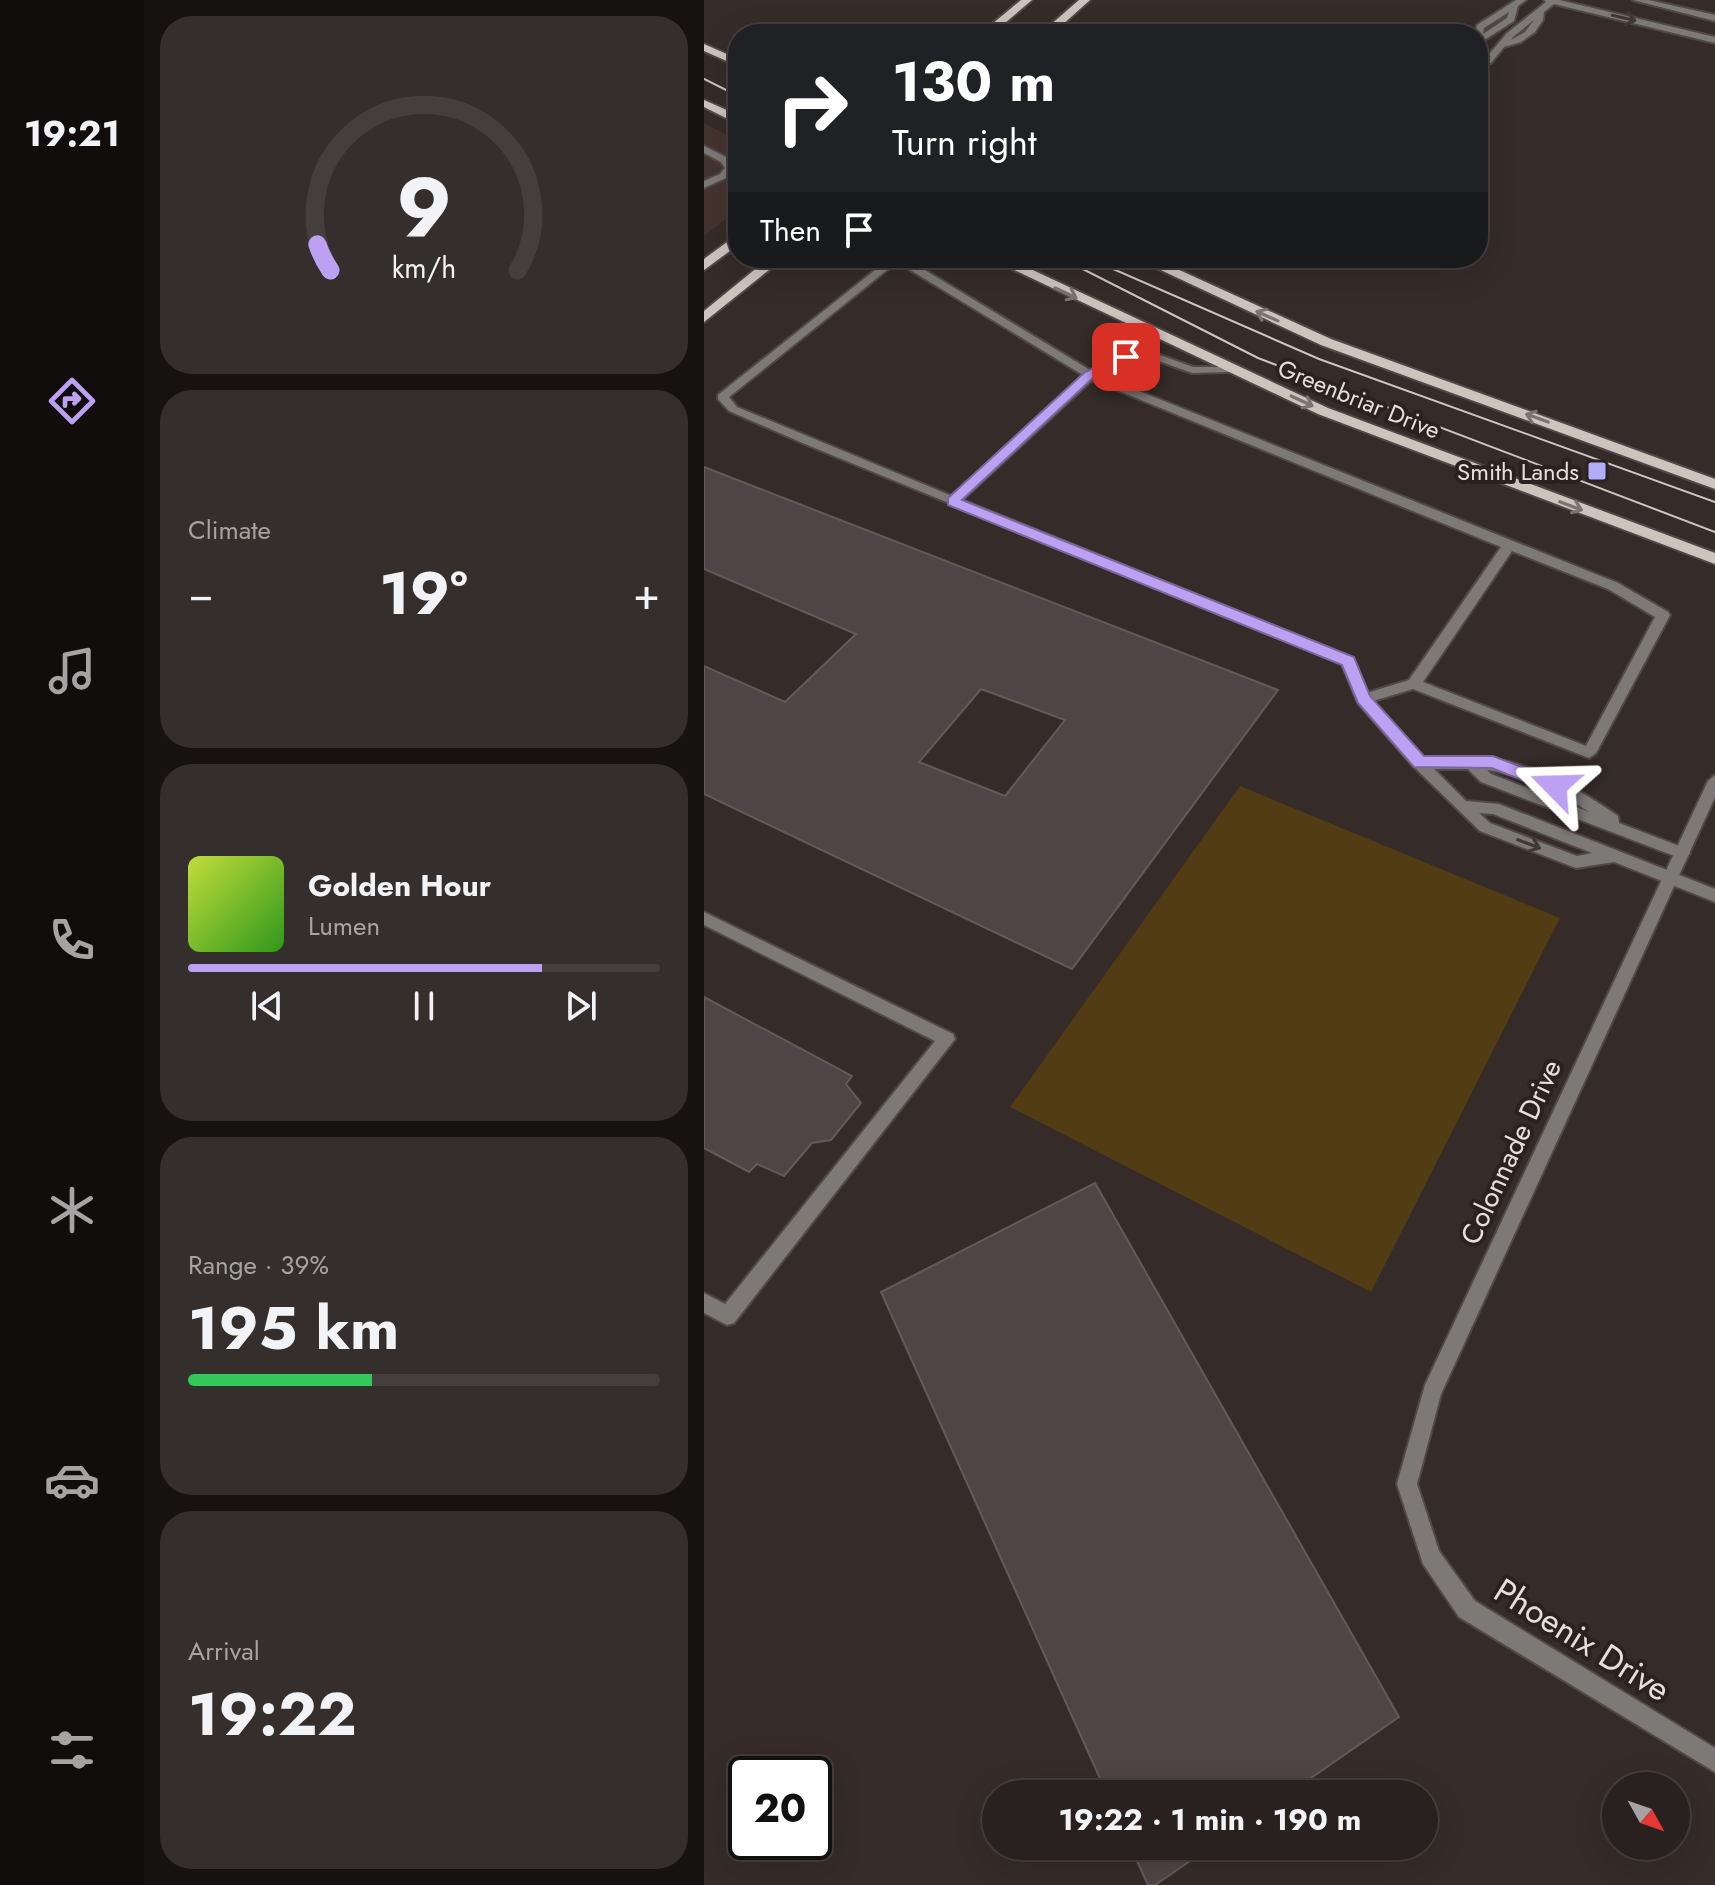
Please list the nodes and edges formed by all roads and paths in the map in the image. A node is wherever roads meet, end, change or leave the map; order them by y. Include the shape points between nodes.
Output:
1 (1027, 0) edge
2 (1085, 0) edge
3 (1550, 0) edge
4 (1637, 0) edge
5 (1519, 3) edge
6 (1715, 18) edge
7 (997, 24) edge
8 (1057, 24) edge
9 (1488, 34) edge
10 (1715, 40) edge
11 (704, 47) edge
12 (728, 58) edge
13 (1488, 61) dead end
14 (704, 103) edge
15 (728, 115) edge
16 (704, 149) edge
17 (728, 165) edge
18 (728, 170) edge
19 (704, 185) edge
20 (728, 246) edge
21 (704, 266) edge
22 (764, 268) edge
23 (884, 268) edge
24 (913, 268) edge
25 (1017, 268) edge
26 (1164, 268) edge
27 (707, 311) edge
28 (1230, 369) junction
29 (1090, 375) junction
30 (1715, 484) edge
31 (953, 502) junction
32 (1509, 545) junction
33 (1715, 559) edge
34 (1414, 684) junction
35 (1363, 699) junction
36 (1419, 763) junction
37 (1715, 781) edge
38 (1682, 853) junction
39 (1670, 876) junction
40 (1715, 896) edge
41 (704, 918) edge
42 (704, 1302) edge
43 (1430, 1557) joint
44 (1715, 1761) edge

1 - 7 main road
2 - 8 main road
3 -> 10 street
3 - 13 street via 1538,26 1503,45
4 - 6 street
5 - 9 street via 1511,19
11 - 12 main road
14 - 15 main road
16 - 17 street
18 - 19 street
20 - 21 main road
22 - 27 main road
23 - 31 street via 722,397 733,409
24 - 29 street
25 -> 28 main road, Greenbriar Drive
30 -> 26 main road, Greenbriar Drive via 1326,342
28 - 29 street via 1192,370 1138,350
28 -> 33 main road, Greenbriar Drive via 1323,411
29 - 31 street
29 - 32 street
31 - 35 street via 1348,661
32 - 34 street
32 - 34 street via 1613,586 1663,615 1589,753
34 - 35 street
35 - 36 street
36 - 38 street via 1472,764 1486,778
36 -> 39 street via 1485,827 1576,862 1616,856
37 - 38 street, Colonnade Drive
38 - 39 street, Colonnade Drive
39 - 40 street
39 - 43 street, Colonnade Drive via 1432,1392 1407,1484
41 - 42 street via 947,1039 727,1316
43 - 44 street, Phoenix Drive via 1467,1609

